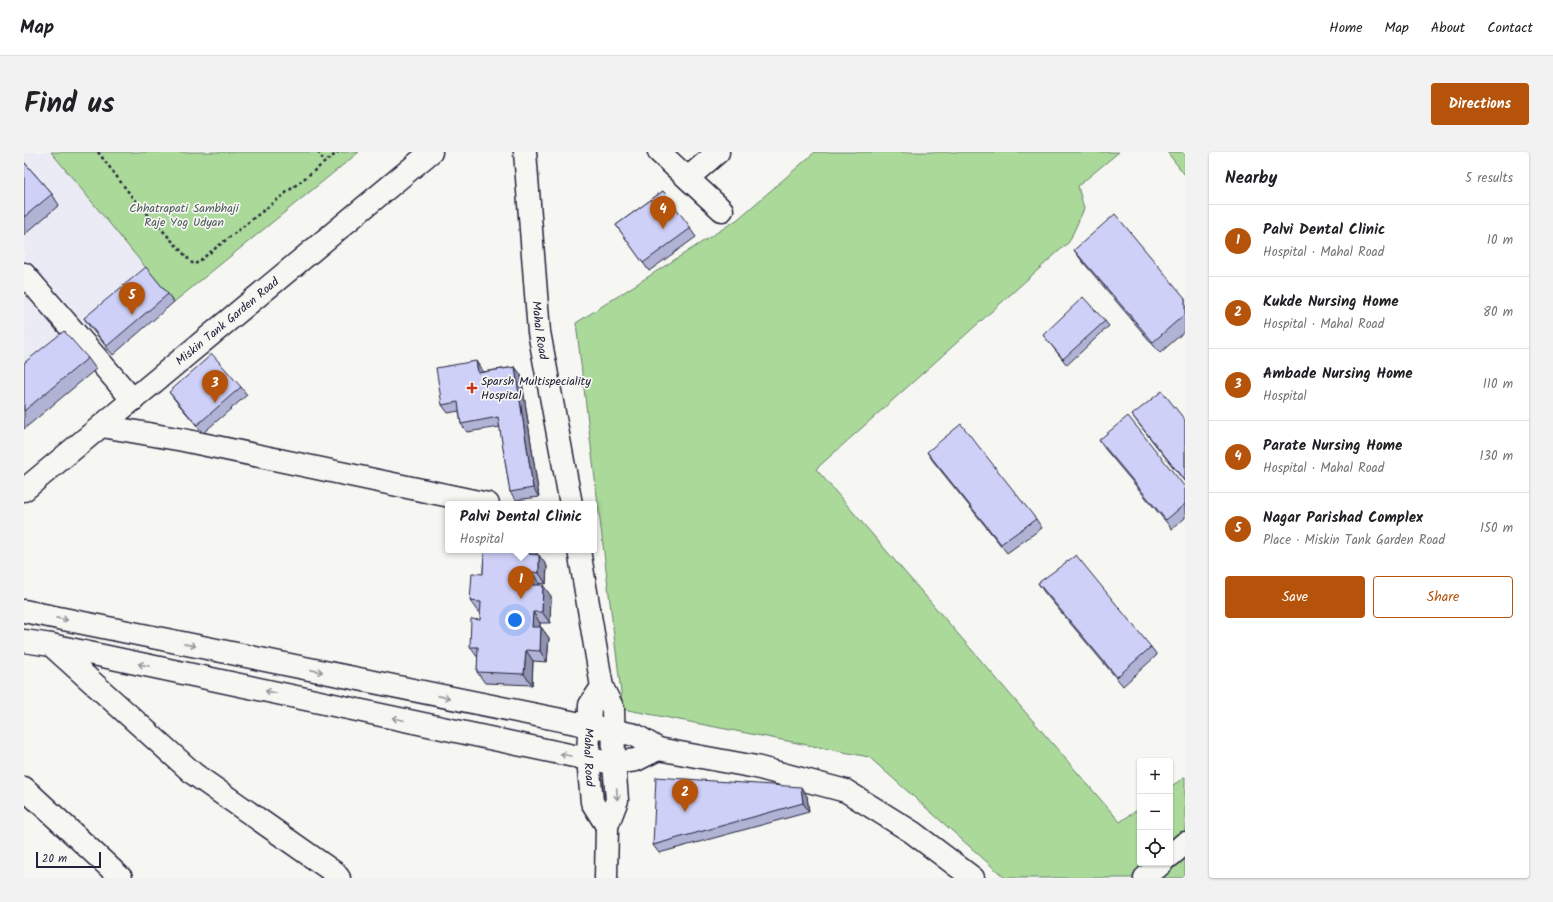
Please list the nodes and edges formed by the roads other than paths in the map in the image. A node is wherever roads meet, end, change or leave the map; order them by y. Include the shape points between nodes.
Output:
1 (431, 152) edge
2 (659, 152) edge
3 (718, 152) edge
4 (524, 153) edge
5 (688, 178) junction
6 (722, 210) dead end
7 (24, 274) edge
8 (133, 400) junction
9 (102, 426) junction
10 (24, 490) edge
11 (474, 501) edge
12 (570, 501) edge
13 (580, 553) edge
14 (24, 611) edge
15 (24, 641) edge
16 (51, 645) junction
17 (602, 688) junction
18 (588, 726) junction
19 (614, 731) junction
20 (658, 749) junction
21 (588, 759) junction
22 (614, 763) junction
23 (24, 788) edge
24 (607, 826) junction
25 (1185, 843) edge
26 (1173, 853) edge
27 (1159, 866) edge
28 (120, 878) edge
29 (340, 878) edge
30 (606, 878) edge
31 (973, 878) edge
32 (1145, 878) edge

1 - 8 main road, Miskin Tank Garden Road
2 - 5 main road
3 - 5 main road
4 - 12 main road, Mahal Road via 539,332
5 - 6 main road
7 - 8 main road
8 - 9 main road, Miskin Tank Garden Road
9 - 10 main road, Miskin Tank Garden Road
9 - 11 main road via 183,440
13 - 17 main road, Mahal Road
14 -> 18 main road
15 - 16 main road
21 -> 16 main road
16 - 29 main road via 194,774
17 - 18 main road, Mahal Road via 590,705
17 - 19 main road, Mahal Road via 614,709
18 - 19 main road
18 - 21 main road, Mahal Road
19 - 20 main road via 635,735
19 - 22 main road, Mahal Road
20 - 22 main road via 636,760
20 - 31 main road via 756,767 846,791 912,832
21 - 22 main road
21 - 24 main road, Mahal Road via 592,802
22 -> 24 main road, Mahal Road via 617,800
23 - 28 main road
24 - 30 main road, Mahal Road
25 - 26 main road
27 - 32 main road

